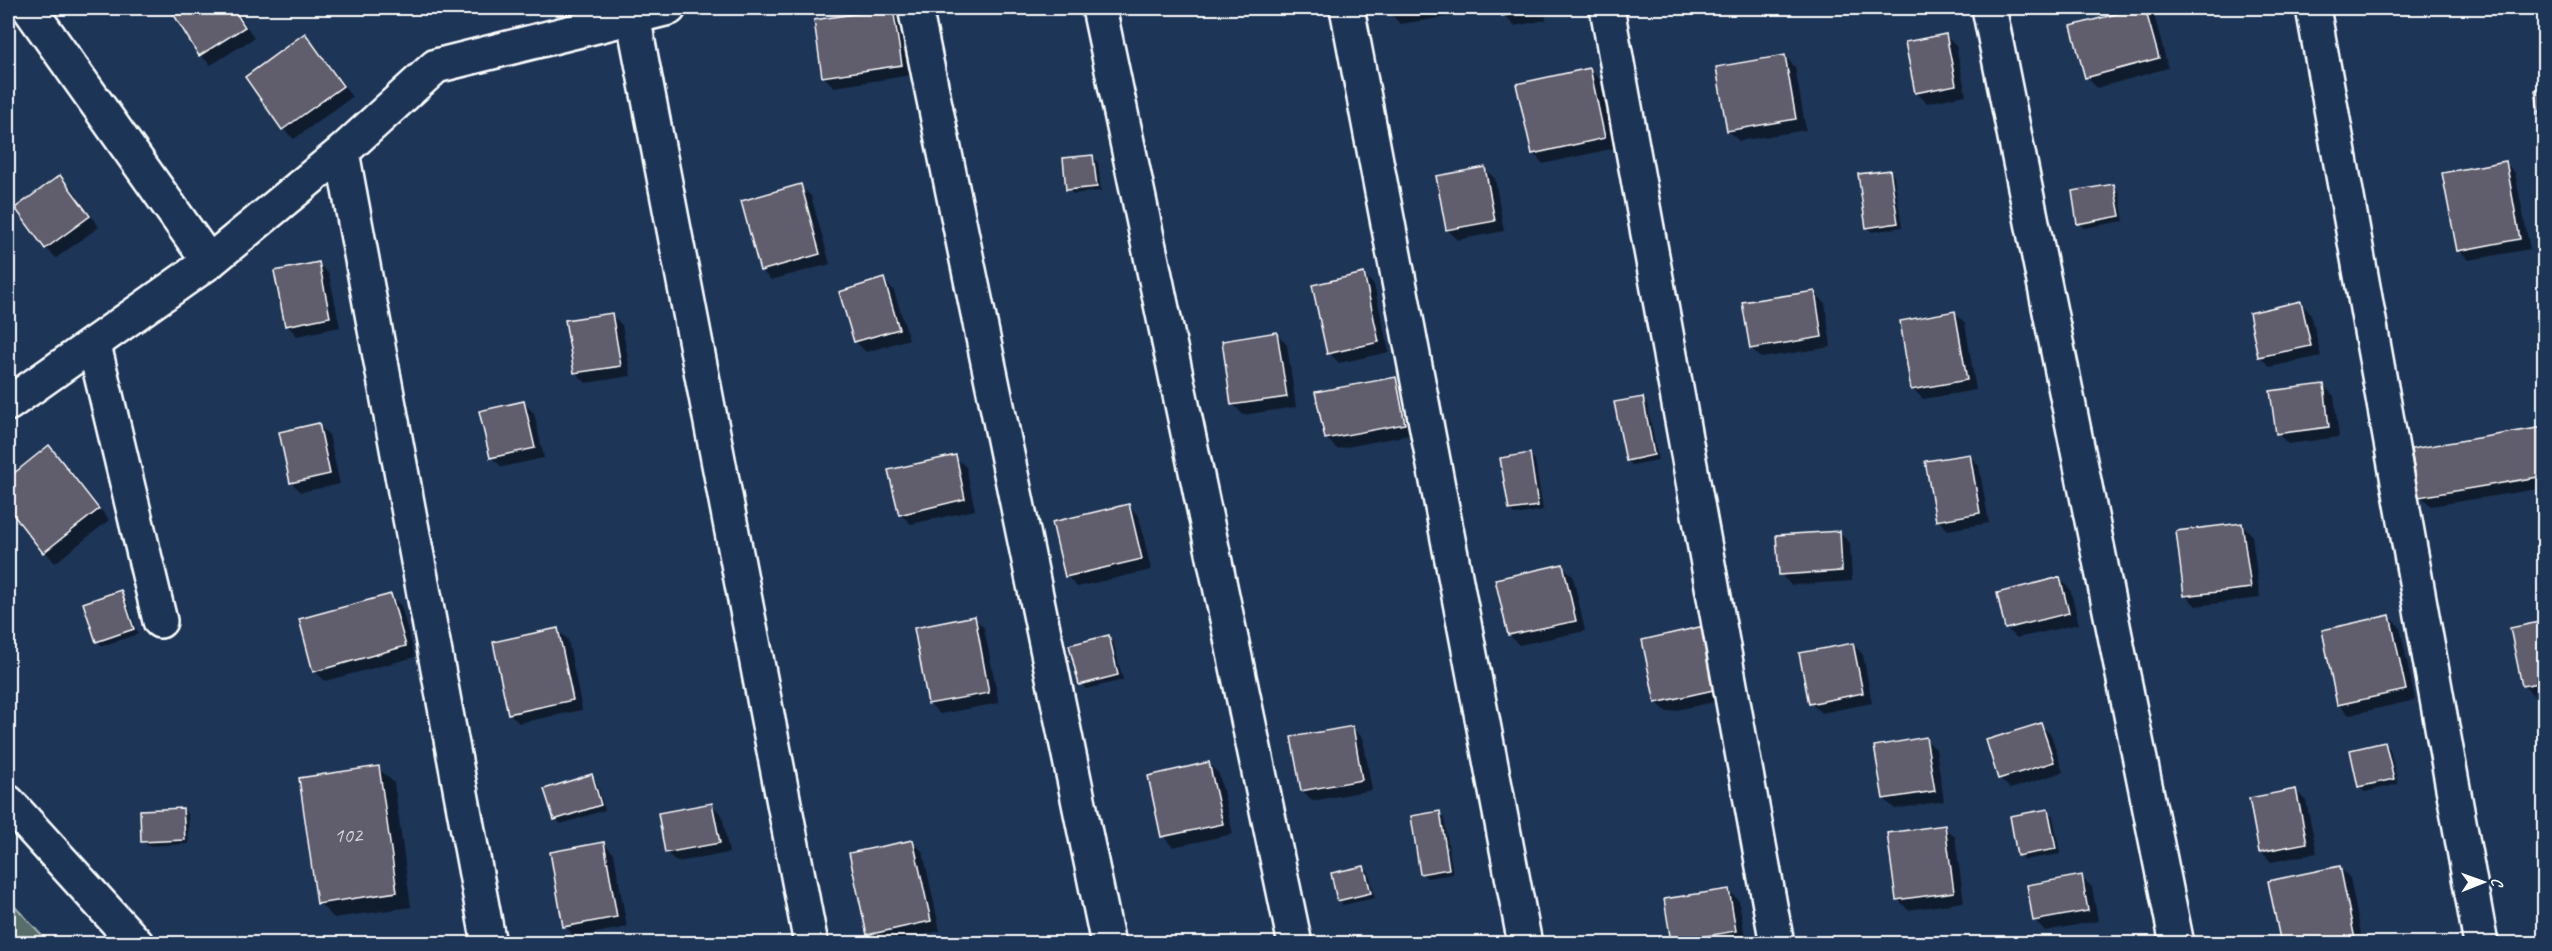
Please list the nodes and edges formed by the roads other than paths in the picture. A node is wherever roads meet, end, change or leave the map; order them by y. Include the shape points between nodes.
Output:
1 (29, 8) edge
2 (669, 8) edge
3 (915, 8) edge
4 (1099, 8) edge
5 (1347, 8) edge
6 (1607, 8) edge
7 (1989, 8) edge
8 (2313, 8) edge
9 (633, 16) junction
10 (342, 152) junction
11 (209, 261) junction
12 (94, 345) junction
13 (8, 404) edge
14 (160, 621) dead end
15 (8, 802) edge
16 (137, 944) edge
17 (489, 944) edge
18 (812, 944) edge
19 (1108, 944) edge
20 (1295, 944) edge
21 (1525, 944) edge
22 (1777, 944) edge
23 (2177, 944) edge
24 (2481, 944) edge

1 - 11 street
2 - 9 street
3 - 19 street
4 - 20 street
5 - 21 street
6 - 22 street
7 - 23 street
8 - 24 street
9 - 10 street via 436,66
9 - 18 street
10 - 11 street
10 - 17 street
11 - 12 street
12 - 13 street
12 - 14 street
15 - 16 street

